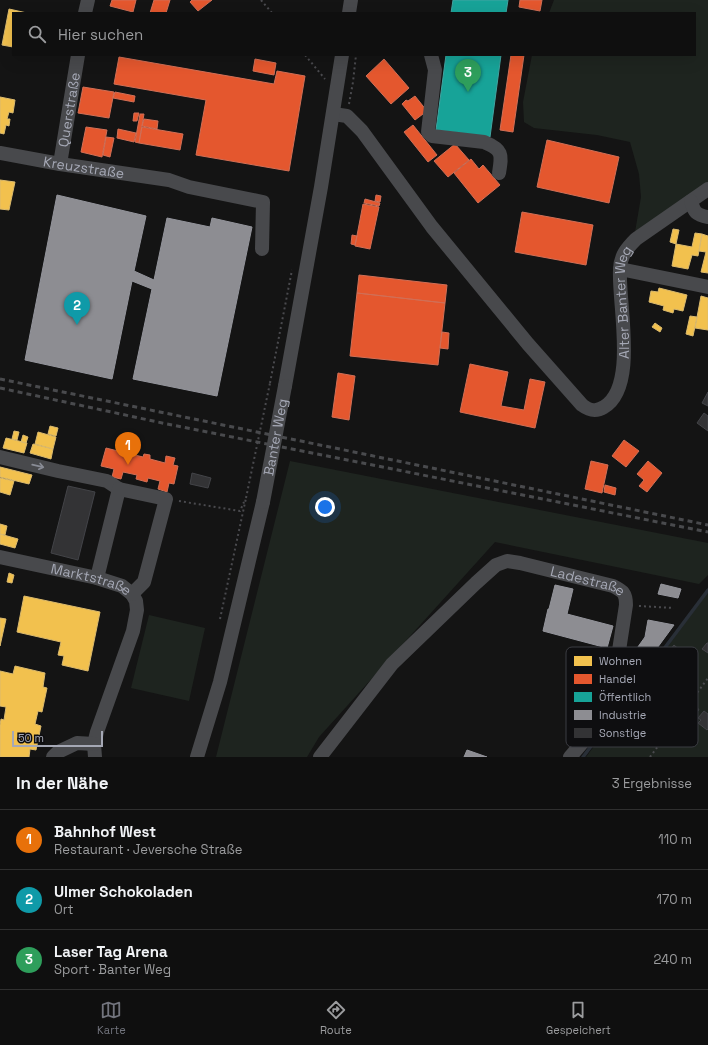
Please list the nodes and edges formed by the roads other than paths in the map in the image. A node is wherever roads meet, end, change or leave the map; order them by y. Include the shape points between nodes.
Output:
1 (88, 0) edge
2 (351, 0) edge
3 (85, 12) edge
4 (349, 12) edge
5 (78, 56) edge
6 (342, 56) edge
7 (431, 56) edge
8 (333, 114) junction
9 (0, 153) edge
10 (60, 164) junction
11 (499, 173) dead end
12 (708, 189) edge
13 (691, 201) junction
14 (708, 217) edge
15 (262, 249) dead end
16 (620, 270) junction
17 (708, 287) edge
18 (0, 457) edge
19 (119, 489) junction
20 (0, 557) edge
21 (97, 578) junction
22 (132, 594) junction
23 (620, 647) edge
24 (578, 747) edge
25 (95, 750) edge
26 (53, 757) edge
27 (197, 757) edge
28 (320, 757) edge
29 (570, 757) edge

1 - 3 street
2 - 4 street
5 - 10 street, Querstraße
6 - 8 street, Banter Weg
7 - 11 street via 435,70 428,132 432,136 491,145 500,154
8 - 16 street, Alter Banter Weg via 347,116 362,131 432,227 528,344 588,410 600,410 607,406 614,399 621,380 624,340
8 - 27 street, Banter Weg, bridge via 286,386 263,502 220,682
9 - 10 street, Kreuzstraße
10 - 15 street, Kreuzstraße via 169,180 189,187 263,202
12 - 13 street, Alter Banter Weg
13 - 14 street via 697,214
13 - 16 street, Alter Banter Weg via 631,243 624,253
16 - 17 street
18 -> 19 street via 107,481
19 - 21 street
19 - 22 street via 166,498 144,582
20 - 21 street, Marktstraße
21 - 22 street, Marktstraße via 122,586
22 - 25 street, Marktstraße via 137,610 133,631 97,732
23 - 28 street, Ladestraße via 626,605 622,591 613,586 520,563 508,561 496,565 392,664
24 - 29 street, Ladestraße
25 - 26 street via 77,743

